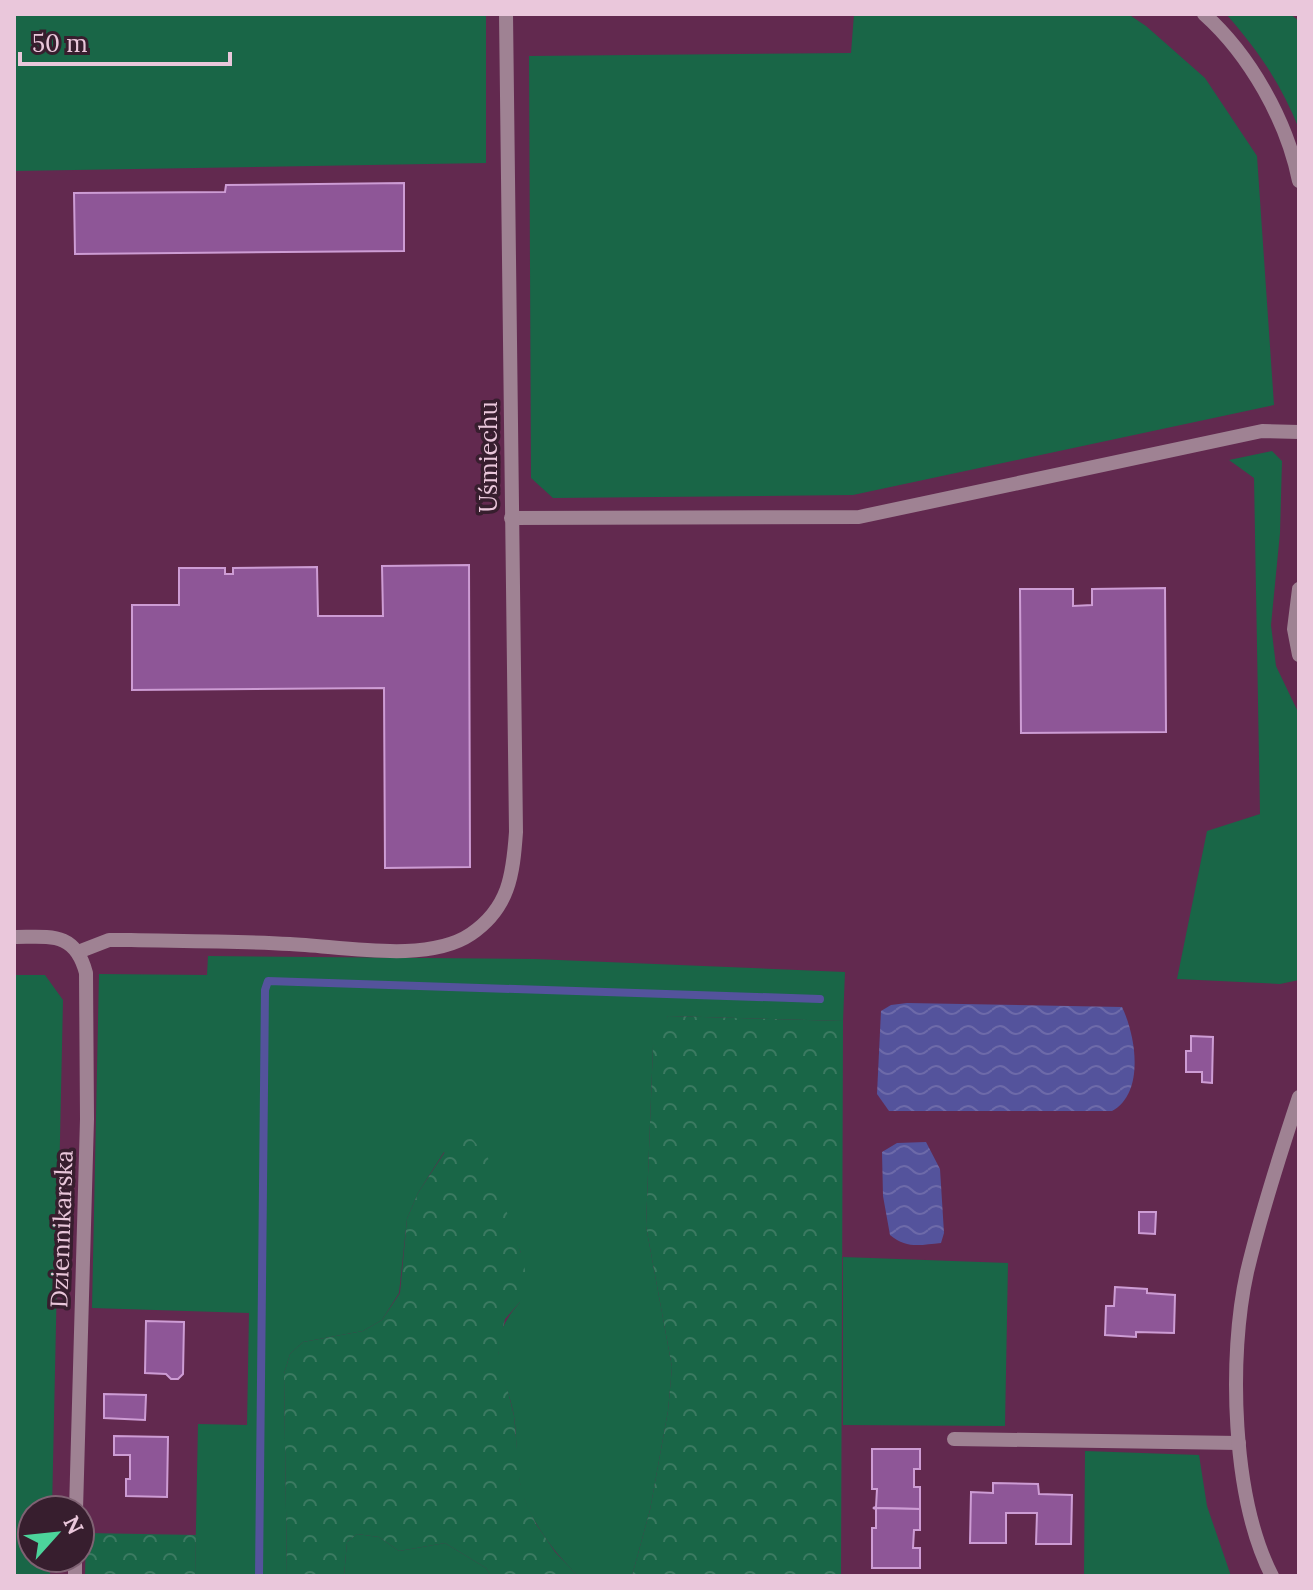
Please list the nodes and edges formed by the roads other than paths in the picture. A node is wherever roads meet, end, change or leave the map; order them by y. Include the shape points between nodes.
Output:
1 (506, 14) edge
2 (1204, 14) edge
3 (1299, 181) edge
4 (1299, 432) edge
5 (511, 518) junction
6 (1299, 589) edge
7 (1299, 655) edge
8 (14, 937) edge
9 (78, 952) junction
10 (1299, 1097) edge
11 (954, 1439) dead end
12 (1239, 1443) junction
13 (76, 1494) edge
14 (1272, 1576) edge

1 - 5 street, Uśmiechu
2 - 3 street via 1246,64 1274,109 1288,136
4 - 5 street via 1248,433 859,517
5 - 9 street, Uśmiechu via 513,866 505,898 470,935 435,948 392,950 109,940
6 - 7 street via 1294,629
8 - 9 street via 61,938
9 - 13 street, Dziennikarska via 86,973 87,1023
10 - 12 street via 1247,1274 1238,1349
11 - 12 street
12 - 14 street via 1244,1493

